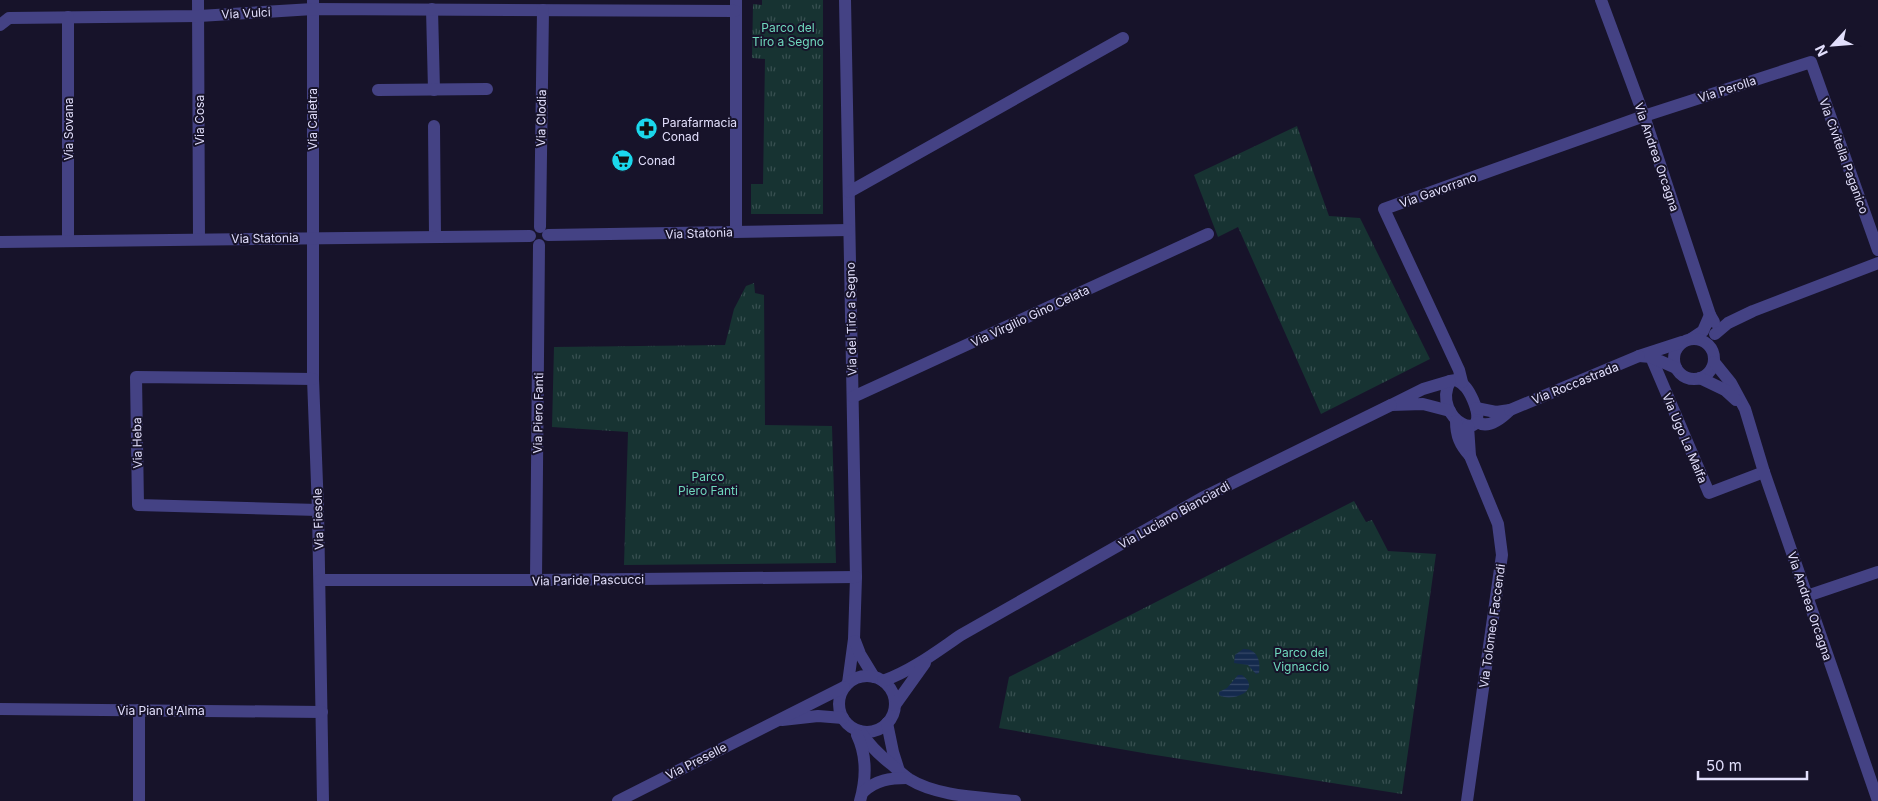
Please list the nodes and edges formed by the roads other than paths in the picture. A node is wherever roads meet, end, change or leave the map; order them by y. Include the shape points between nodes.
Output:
1 (198, 0) edge
2 (845, 0) edge
3 (1601, 0) edge
4 (417, 4) edge
5 (313, 5) edge
6 (484, 5) edge
7 (736, 5) edge
8 (548, 7) edge
9 (432, 9) junction
10 (199, 16) junction
11 (68, 17) junction
12 (0, 25) edge
13 (1123, 38) dead end
14 (1811, 62) joint
15 (487, 89) dead end
16 (378, 90) dead end
17 (434, 90) junction
18 (1644, 116) junction
19 (434, 126) dead end
20 (848, 192) junction
21 (849, 230) junction
22 (736, 232) junction
23 (1208, 234) dead end
24 (435, 236) junction
25 (539, 236) junction
26 (312, 238) junction
27 (199, 239) junction
28 (68, 241) junction
29 (0, 242) edge
30 (1878, 250) edge
31 (1878, 263) edge
32 (1710, 315) junction
33 (1716, 334) junction
34 (1687, 341) junction
35 (1645, 357) junction
36 (1713, 357) junction
37 (1676, 368) junction
38 (1700, 378) junction
39 (313, 379) junction
40 (1456, 382) junction
41 (852, 397) junction
42 (1391, 405) junction
43 (1476, 408) junction
44 (1745, 409) junction
45 (1510, 410) junction
46 (1463, 420) junction
47 (1764, 472) junction
48 (318, 510) junction
49 (1878, 572) edge
50 (856, 577) junction
51 (320, 580) junction
52 (536, 580) junction
53 (1807, 596) junction
54 (854, 639) junction
55 (930, 658) junction
56 (879, 679) junction
57 (846, 685) junction
58 (895, 705) junction
59 (0, 709) edge
60 (138, 710) junction
61 (322, 712) junction
62 (843, 718) junction
63 (775, 722) junction
64 (887, 723) junction
65 (857, 729) junction
66 (903, 775) junction
67 (861, 796) edge
68 (139, 801) edge
69 (323, 801) edge
70 (618, 801) edge
71 (1014, 801) edge
72 (1467, 801) edge
73 (1878, 801) edge

1 - 10 street, Via Cosa
2 - 20 street, Via del Tiro a Segno
3 - 18 street, Via Andrea Orcagna
4 - 5 street, Via Vulci
4 - 9 street, Via Vulci
5 - 10 street, Via Vulci
5 - 26 street, Via Caletra
6 - 8 street, Via Vulci
6 - 9 street, Via Vulci
7 - 8 street, Via Vulci
7 - 22 street
8 - 25 street, Via Clodia
9 - 17 street
10 - 11 street, Via Vulci
10 - 27 street, Via Cosa
11 - 12 street, Via Vulci via 9,18
11 - 28 street, Via Sovana
13 - 20 street
14 - 18 street, Via Perolla
14 - 30 street, Via Civitella Paganico
15 - 17 street
16 - 17 street
18 - 32 street, Via Andrea Orcagna
18 - 40 street, Via Gavorrano via 1384,209 1459,370
19 - 24 street
20 - 21 street, Via del Tiro a Segno
21 - 22 street, Via Statonia
21 - 41 street, Via del Tiro a Segno
22 - 25 street, Via Statonia
23 - 41 street, Via Virgilio Gino Celata
24 - 25 street, Via Statonia
24 - 26 street, Via Statonia
25 - 52 street, Via Piero Fanti
26 - 27 street, Via Statonia
26 - 39 street, Via Fiesole
27 - 28 street, Via Statonia
28 - 29 street, Via Statonia
31 - 33 street via 1754,311 1728,323
32 - 33 street, Via Andrea Orcagna
32 - 34 street via 1703,331
33 - 36 street, Via Andrea Orcagna
34 - 35 street, Via Roccastrada
34 - 36 street, Via Andrea Orcagna via 1704,342
34 - 37 street via 1676,351
35 - 37 street
35 - 45 street, Via Roccastrada
35 - 47 street, Via Ugo La Malfa via 1709,493
36 - 38 street via 1709,372
36 - 44 street, Via Andrea Orcagna
37 - 38 street, Via Andrea Orcagna via 1684,376
38 - 44 street, Via Andrea Orcagna via 1725,390
39 - 48 street, Via Fiesole
39 - 48 street, Via Heba via 136,377 138,506
40 - 42 street, Via Luciano Bianciardi via 1423,390
40 - 43 street
40 - 46 street via 1446,394
41 - 50 street, Via del Tiro a Segno
42 - 46 street, Via Luciano Bianciardi via 1423,404
42 - 55 street, Via Luciano Bianciardi via 1202,498 962,634
43 - 45 street, Via Roccastrada via 1496,412
43 - 46 street
44 - 47 street, Via Andrea Orcagna
45 - 46 street, Via Roccastrada via 1488,424
46 - 72 street, Via Tolomeo Faccendi via 1456,433 1470,456 1498,524 1502,554
47 - 53 street, Via Andrea Orcagna
48 - 51 street, Via Fiesole
49 - 53 street
50 - 52 street, Via Paride Pascucci
50 - 54 street, Via del Tiro a Segno
51 - 52 street, Via Paride Pascucci
51 - 61 street, Via Fiesole
53 - 73 street, Via Andrea Orcagna
54 - 56 street, Via del Tiro a Segno via 860,654
54 - 57 street, Via del Tiro a Segno
55 - 56 street via 900,674
55 - 58 street
56 - 57 street via 865,676
56 - 58 street via 890,687
57 - 62 street via 839,702
57 - 63 street, Via Preselle
58 - 64 street via 892,718
59 - 60 street, Via Pian d'Alma
60 - 61 street, Via Pian d'Alma
60 - 68 street
61 - 69 street, Via Fiesole
62 - 63 street, Via Preselle via 818,716
62 - 65 street
63 - 70 street, Via Preselle
64 - 65 street via 875,731
64 - 66 street via 893,752
65 - 66 street via 868,744
65 - 67 street via 865,772
66 - 67 street via 876,782
66 - 71 street via 936,790

